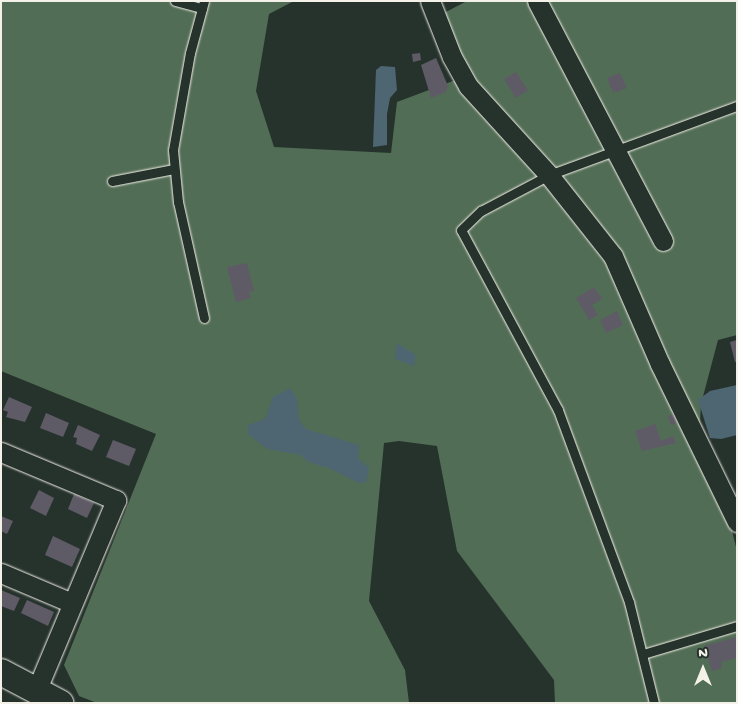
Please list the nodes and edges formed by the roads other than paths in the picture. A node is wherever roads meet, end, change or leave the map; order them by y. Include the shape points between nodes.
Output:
1 (175, 1) edge
2 (430, 1) edge
3 (537, 1) edge
4 (203, 5) edge
5 (737, 106) edge
6 (617, 148) junction
7 (174, 169) junction
8 (549, 175) junction
9 (112, 181) dead end
10 (663, 241) dead end
11 (204, 318) dead end
12 (1, 452) edge
13 (737, 522) edge
14 (1, 573) edge
15 (72, 603) junction
16 (737, 626) edge
17 (643, 654) junction
18 (1, 672) edge
19 (36, 691) junction
20 (60, 703) edge
21 (654, 703) edge

1 - 4 lane
2 - 8 street via 452,57 468,86
3 - 6 street
4 - 7 lane via 181,100
5 - 6 lane
6 - 8 lane
6 - 10 street
7 - 9 lane
7 - 11 lane
8 - 13 street via 613,256 660,364
8 - 17 lane via 481,211 461,230 558,410 609,543
12 - 15 street via 116,500
14 - 15 street
15 - 19 street
16 - 17 lane
17 - 21 lane
18 - 19 street
19 - 20 street

